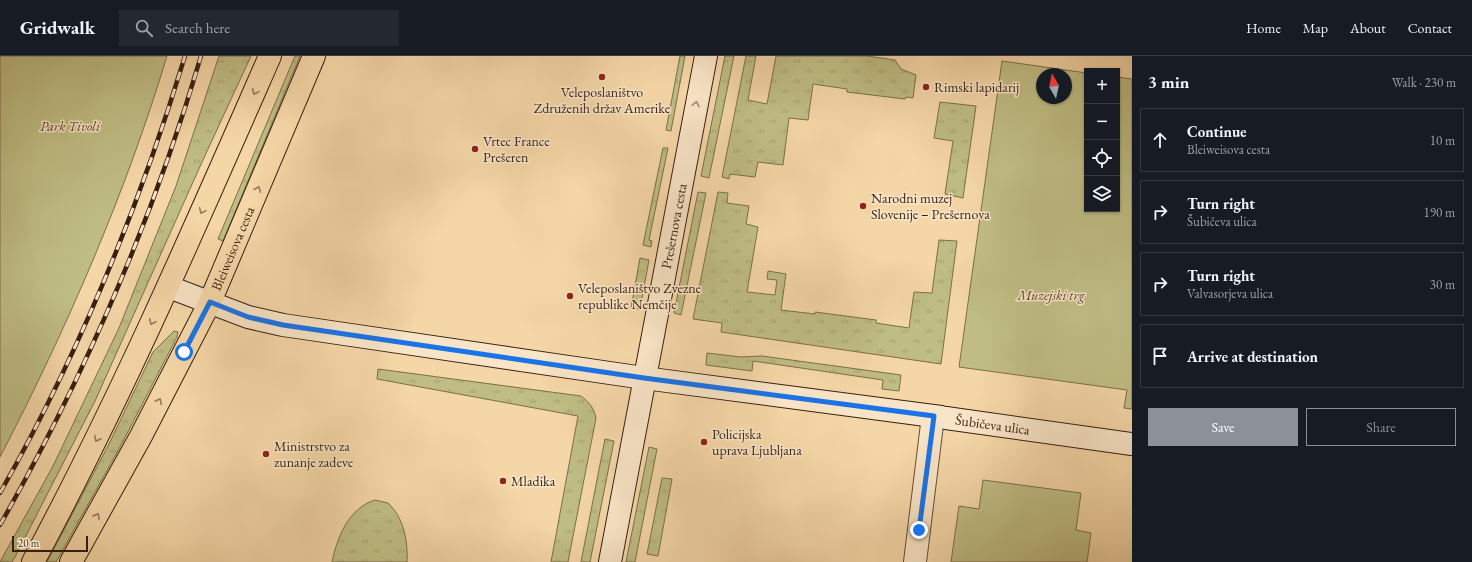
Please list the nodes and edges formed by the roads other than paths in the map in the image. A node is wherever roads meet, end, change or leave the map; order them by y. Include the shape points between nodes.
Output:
1 (270, 56) edge
2 (314, 56) edge
3 (706, 56) edge
4 (169, 287) junction
5 (210, 302) junction
6 (644, 378) junction
7 (940, 417) junction
8 (1132, 444) edge
9 (33, 562) edge
10 (71, 562) edge
11 (610, 562) edge
12 (915, 562) edge

1 -> 4 main road
5 -> 2 main road, Bleiweisova cesta
6 -> 3 street, Prešernova cesta
4 - 5 street, Šubičeva ulica
4 -> 9 main road via 110,412
5 - 6 street, Šubičeva ulica via 248,317 283,325
10 -> 5 main road, Bleiweisova cesta via 141,436
6 - 7 street, Šubičeva ulica
6 - 11 street, Prešernova cesta
7 - 8 street, Šubičeva ulica
7 - 12 street

